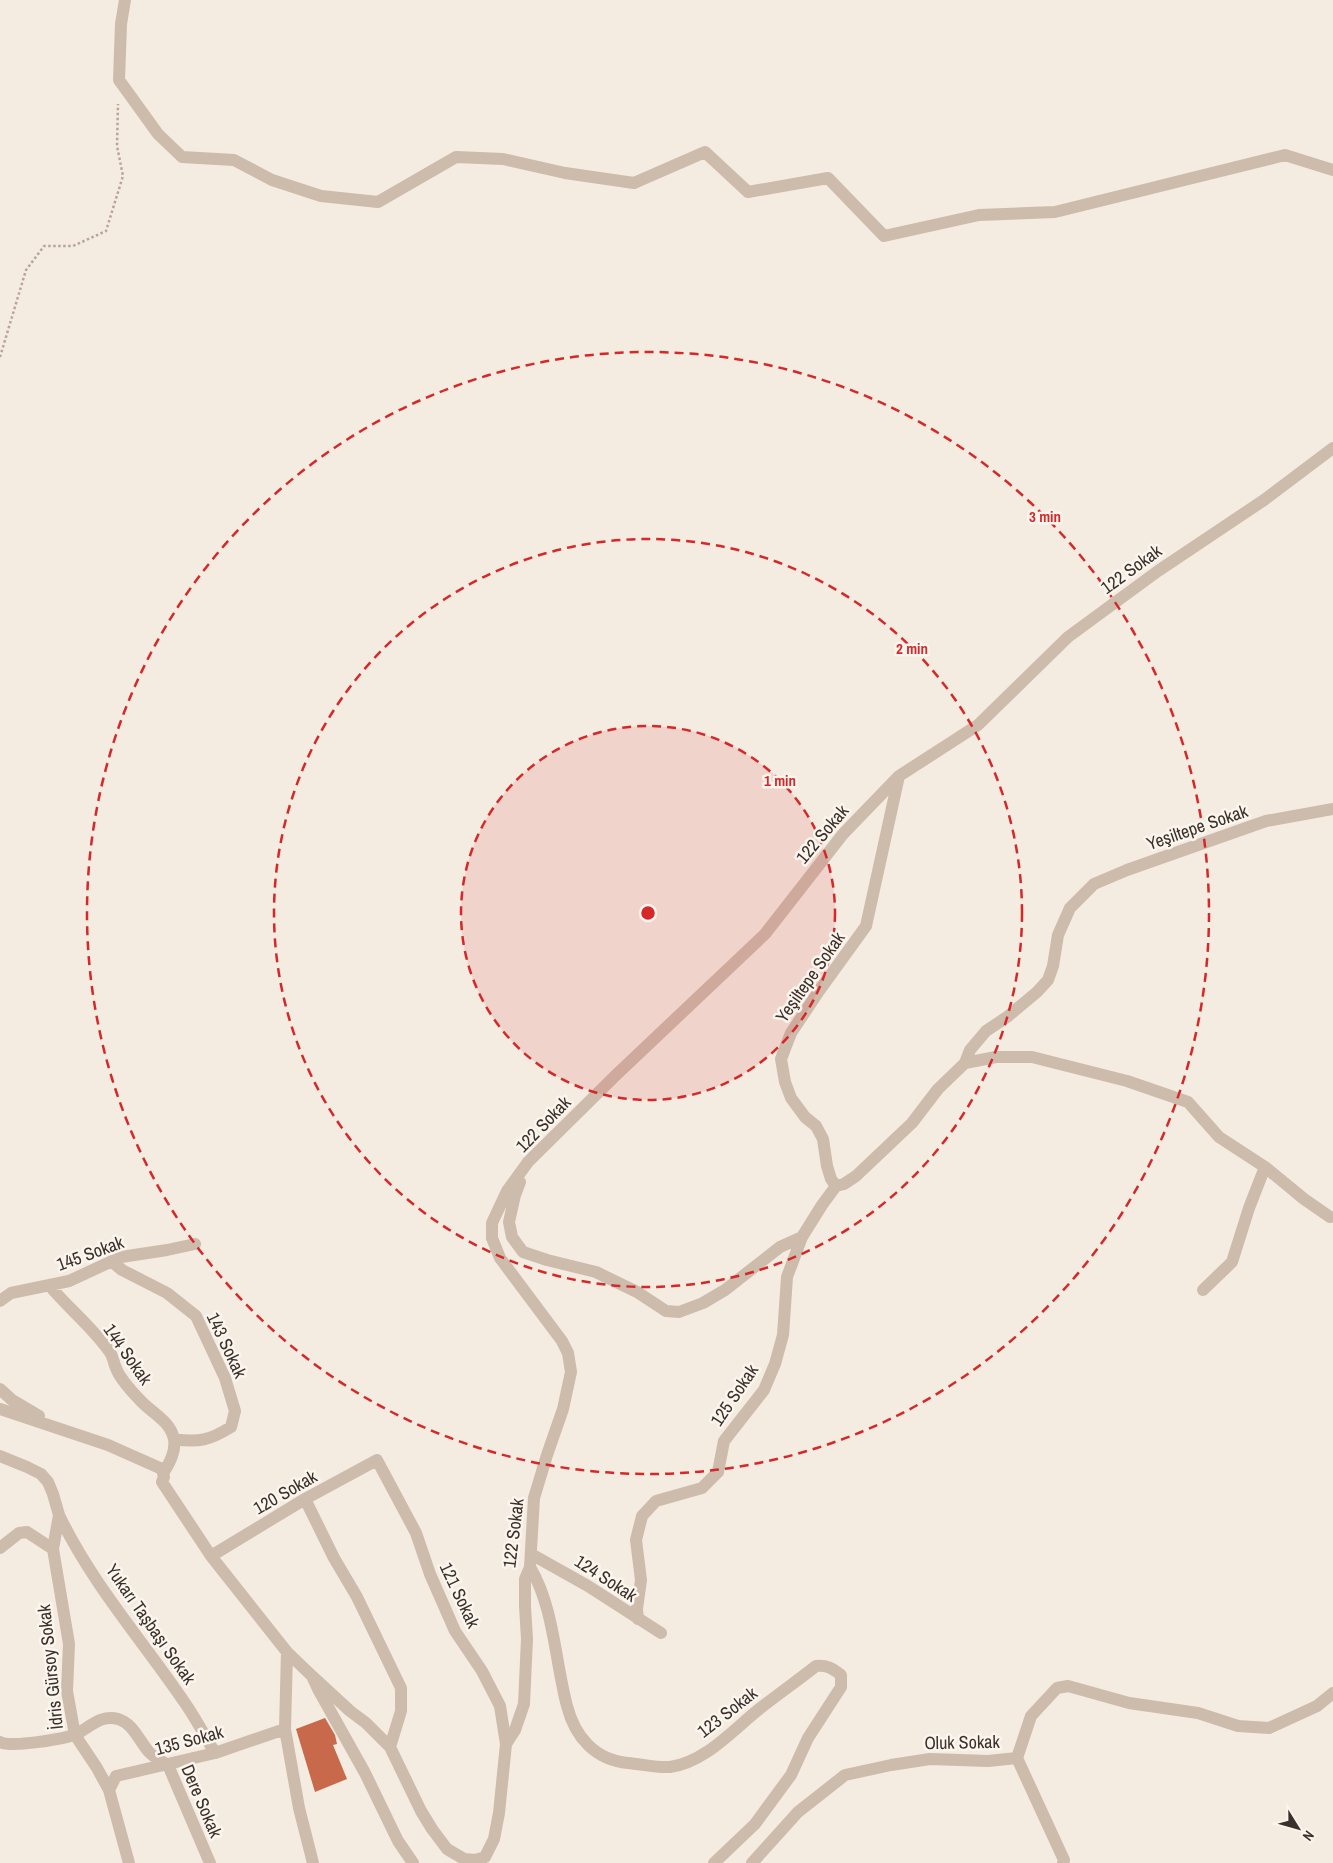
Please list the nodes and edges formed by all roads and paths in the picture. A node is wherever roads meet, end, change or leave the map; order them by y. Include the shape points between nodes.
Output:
1 (125, 0) edge
2 (119, 80) junction
3 (1333, 170) edge
4 (0, 357) edge
5 (1333, 448) edge
6 (899, 776) junction
7 (1333, 809) edge
8 (965, 1063) junction
9 (528, 1162) junction
10 (1265, 1167) junction
11 (836, 1186) junction
12 (1330, 1216) dead end
13 (802, 1237) junction
14 (195, 1244) dead end
15 (111, 1261) junction
16 (49, 1285) junction
17 (1203, 1290) dead end
18 (0, 1301) edge
19 (0, 1389) edge
20 (0, 1409) edge
21 (64, 1430) junction
22 (174, 1439) junction
23 (0, 1456) edge
24 (377, 1460) joint
25 (164, 1472) junction
26 (305, 1499) junction
27 (59, 1515) junction
28 (0, 1548) edge
29 (53, 1549) junction
30 (211, 1556) junction
31 (531, 1560) junction
32 (638, 1619) junction
33 (661, 1633) dead end
34 (287, 1652) junction
35 (312, 1676) junction
36 (1333, 1694) edge
37 (285, 1729) junction
38 (75, 1735) junction
39 (0, 1742) edge
40 (506, 1744) junction
41 (390, 1747) junction
42 (215, 1753) junction
43 (1017, 1758) junction
44 (168, 1765) junction
45 (109, 1790) junction
46 (129, 1863) edge
47 (210, 1863) edge
48 (313, 1863) edge
49 (413, 1863) edge
50 (714, 1863) edge
51 (752, 1863) edge
52 (1063, 1863) edge

1 - 2 street via 120,24
2 - 3 street via 158,134 182,157 234,160 272,180 320,196 378,202 456,157 503,159 565,173 634,183 705,152 748,192 828,178 884,236 979,215 1055,212 1285,155
2 - 4 path via 117,146 123,176 106,232 73,246 44,246 26,270
5 - 6 street, 122 Sokak via 1068,636 978,725
6 - 9 street, 122 Sokak via 843,834 765,934
6 - 11 street, Yeşiltepe Sokak via 866,926 791,1033 781,1059 791,1098 823,1139 827,1166
7 - 8 street, Yeşiltepe Sokak via 1266,821 1094,884 1070,908 1058,935 1048,980 1038,992 986,1031 970,1050
8 - 10 street via 996,1056 1032,1057 1127,1081 1188,1102 1219,1138
8 - 11 street, Yeşiltepe Sokak via 938,1089 912,1123 856,1176
9 - 13 street via 514,1195 509,1222 512,1238 523,1252 596,1272 666,1311 680,1312 703,1302 780,1247
9 - 31 street, 122 Sokak via 507,1191 492,1223 492,1238 500,1258 562,1341 571,1372 563,1409 534,1498
10 - 12 street
10 - 17 street via 1232,1262
11 - 13 street, 125 Sokak
13 - 32 street, 125 Sokak via 787,1277 783,1335 775,1364 764,1390 724,1441 718,1472 702,1488 656,1501 642,1516 636,1540 641,1580
14 - 15 street, 145 Sokak
15 - 16 street, 145 Sokak via 69,1281
15 - 22 street, 143 Sokak via 166,1293 196,1316 225,1378 235,1411 231,1427 212,1439 189,1442
16 - 18 street, 145 Sokak via 11,1293
16 - 22 street, 144 Sokak via 100,1339 126,1382 140,1400 169,1426
19 - 21 street via 12,1400
20 - 21 street
21 - 25 street via 108,1445
22 - 25 street via 174,1451
23 - 27 street, İdris Gürsoy Sokak via 44,1478
24 - 26 street, 120 Sokak
24 - 40 street, 121 Sokak via 416,1533 455,1631 482,1670 500,1706
25 - 30 street, 122 Sokak via 162,1482
26 - 30 street, 120 Sokak
26 - 41 street via 401,1688 401,1711
27 - 29 street, İdris Gürsoy Sokak
27 - 42 street, Yukarı Taşbaşı Sokak via 71,1540 116,1610 186,1704
28 - 29 street via 19,1532 27,1532
29 - 38 street, İdris Gürsoy Sokak via 69,1644 67,1691
30 - 34 street, 122 Sokak
31 - 32 street, 124 Sokak via 588,1586
31 - 40 street, 122 Sokak via 525,1579 524,1704
31 - 50 street, 123 Sokak via 546,1604 567,1708 576,1730 594,1752 617,1762 670,1767 691,1760 723,1741 757,1710 816,1666 829,1667 841,1675 841,1687 808,1738 791,1775 755,1824
32 - 33 street, 124 Sokak
34 - 35 street, 122 Sokak
34 - 37 street
35 - 41 street, 122 Sokak
35 - 49 street via 398,1841
36 - 43 street, Oluk Sokak via 1317,1706 1269,1728 1238,1726 1198,1713 1129,1703 1068,1686 1057,1688 1031,1716
37 - 42 street, 135 Sokak
37 - 48 street
38 - 39 street, Dere Sokak via 21,1745
38 - 44 street, Dere Sokak via 99,1720 117,1719 138,1734 153,1756
38 - 45 street, İdris Gürsoy Sokak
40 - 41 street, 122 Sokak via 494,1839 485,1857 475,1860 464,1859 446,1849 421,1811
42 - 44 street, 135 Sokak
43 - 51 street, Oluk Sokak via 988,1761 930,1759 845,1775 798,1812
43 - 52 street
44 - 45 street, 135 Sokak via 116,1776
44 - 47 street, Dere Sokak
45 - 46 street, İdris Gürsoy Sokak

